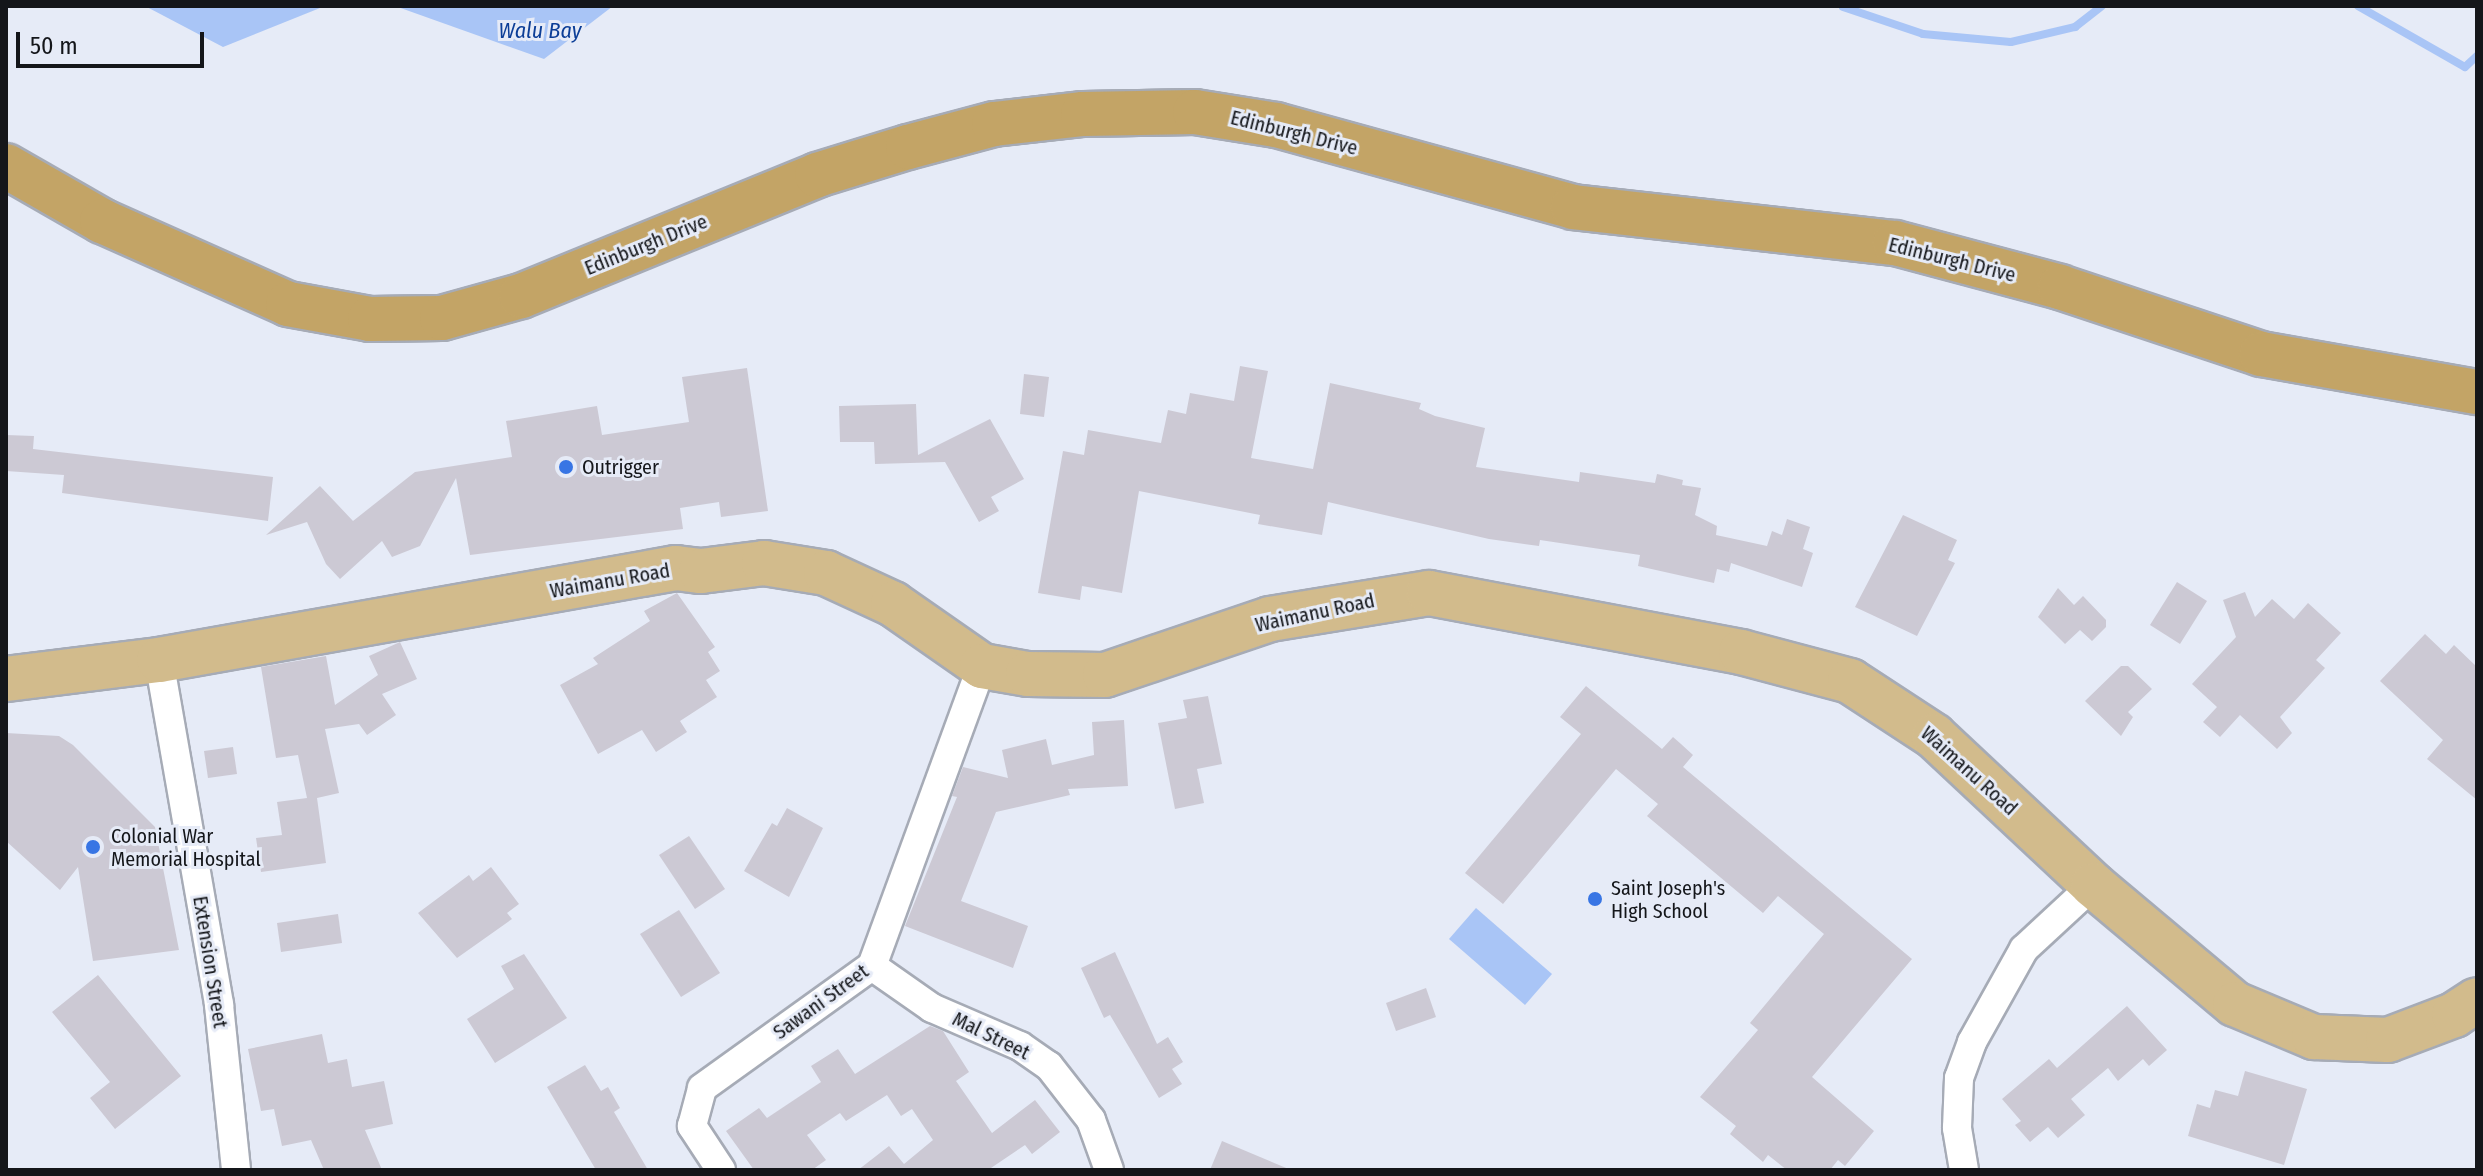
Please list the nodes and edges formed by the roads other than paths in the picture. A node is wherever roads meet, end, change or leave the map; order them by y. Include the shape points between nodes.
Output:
1 (6, 166) edge
2 (2477, 392) edge
3 (159, 660) junction
4 (982, 666) junction
5 (6, 679) edge
6 (2093, 885) junction
7 (872, 966) junction
8 (2477, 1000) edge
9 (236, 1170) edge
10 (721, 1170) edge
11 (1109, 1170) edge
12 (1964, 1170) edge

1 - 2 highway, Edinburgh Drive via 102,221 288,304 370,319 442,318 521,296 817,175 922,143 1009,122 1083,114 1195,112 1276,125 1573,207 1895,243 2060,287 2261,354
3 - 4 main road, Waimanu Road via 676,568 701,571 764,563 826,573 893,604
3 - 5 main road, Waimanu Road
3 - 9 street, Extension Street via 219,1005
4 - 6 main road, Waimanu Road via 1028,674 1105,675 1270,619 1429,593 1741,652 1824,673 1874,694 1934,736
4 - 7 street, Sawani Street
6 - 8 main road, Waimanu Road via 2235,1004 2314,1037 2388,1040 2454,1015
6 - 12 street via 2024,949 1972,1042 1959,1078 1957,1128
7 - 10 street, Sawani Street via 702,1088 692,1126
7 - 11 street, Mal Street via 932,1008 1020,1046 1049,1066 1091,1120

